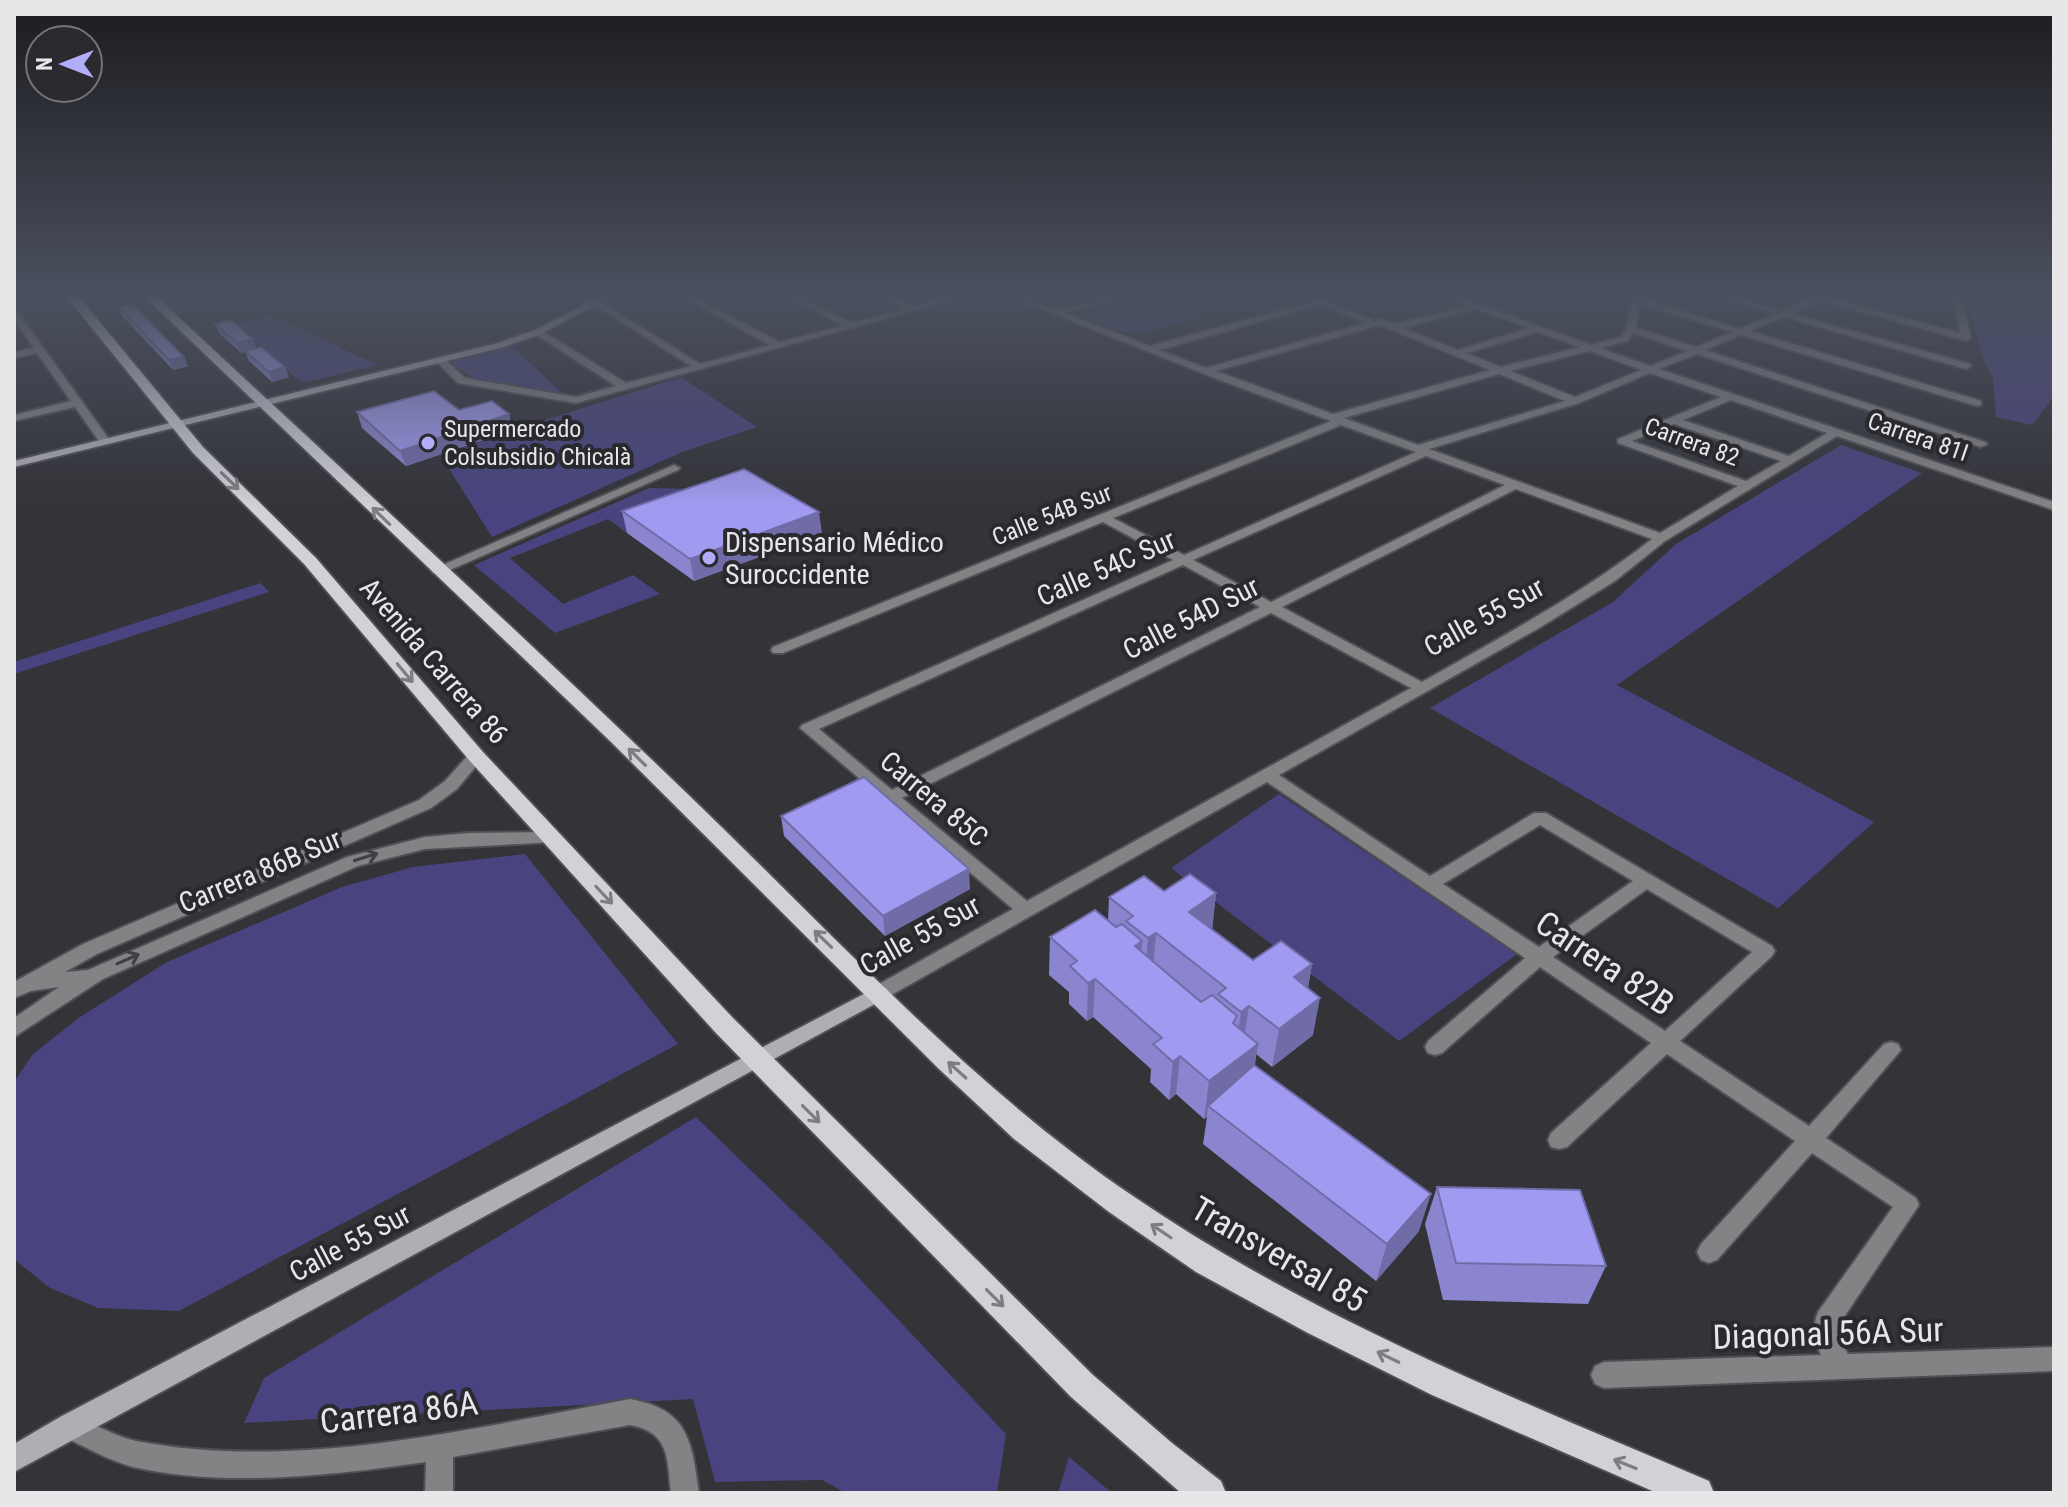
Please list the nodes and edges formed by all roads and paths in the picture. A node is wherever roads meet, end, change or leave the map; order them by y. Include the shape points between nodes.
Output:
1 (53, 367) edge
2 (131, 367) edge
3 (225, 367) edge
4 (410, 367) edge
5 (448, 367) edge
6 (594, 367) edge
7 (698, 367) edge
8 (1197, 367) edge
9 (1219, 367) edge
10 (1492, 367) edge
11 (1516, 367) edge
12 (1643, 367) edge
13 (1658, 367) edge
14 (1748, 367) edge
15 (1858, 367) edge
16 (1651, 370) junction
17 (1206, 371) junction
18 (1501, 371) junction
19 (625, 387) junction
20 (1730, 397) junction
21 (1575, 401) junction
22 (78, 403) junction
23 (262, 403) junction
24 (1977, 403) dead end
25 (14, 418) edge
26 (1337, 420) junction
27 (1673, 420) junction
28 (177, 424) junction
29 (1836, 432) junction
30 (105, 442) junction
31 (1981, 444) dead end
32 (1421, 450) junction
33 (1790, 460) junction
34 (14, 464) edge
35 (674, 468) dead end
36 (1515, 485) junction
37 (1748, 486) junction
38 (2054, 506) edge
39 (1104, 518) junction
40 (1661, 538) junction
41 (1183, 560) junction
42 (438, 570) junction
43 (1271, 607) junction
44 (778, 650) dead end
45 (1421, 687) junction
46 (808, 728) joint
47 (476, 756) junction
48 (1266, 774) junction
49 (891, 797) junction
50 (551, 838) junction
51 (1647, 880) junction
52 (1430, 884) junction
53 (1026, 910) junction
54 (1539, 957) junction
55 (96, 974) junction
56 (17, 987) edge
57 (879, 993) junction
58 (14, 1029) edge
59 (1666, 1042) junction
60 (1435, 1047) dead end
61 (1891, 1050) dead end
62 (756, 1059) junction
63 (1809, 1138) junction
64 (1559, 1140) dead end
65 (1709, 1252) dead end
66 (2054, 1359) edge
67 (1842, 1368) junction
68 (1604, 1375) dead end
69 (69, 1426) junction
70 (440, 1447) junction
71 (14, 1459) edge
72 (439, 1493) edge
73 (685, 1493) edge
74 (1209, 1493) edge
75 (1697, 1493) edge

1 - 22 street
2 - 28 main road, Avenida Carrera 86
3 - 23 main road, Avenida Carrera 86
4 - 23 street
5 - 19 street via 462,381 576,400
6 - 19 street
7 - 19 street
8 - 17 street
9 - 17 street
10 - 18 street
11 - 18 street, Calle 54B Sur
12 - 16 street, Carrera 81I
13 - 16 street, Calle 54C Sur
14 - 31 street
15 - 24 street
16 - 20 street, Carrera 81I
16 - 21 street, Calle 54C Sur
17 - 26 street
18 - 21 street
18 - 26 street, Calle 54B Sur
20 - 27 street
20 - 29 street, Carrera 81I
21 - 32 street, Calle 54C Sur
22 - 25 street
22 - 30 street
23 - 28 street
42 -> 23 main road, Avenida Carrera 86
26 - 32 street
26 - 39 street, Calle 54B Sur
27 - 33 street
27 - 37 street, Carrera 82 via 1622,441
28 - 30 street
28 -> 47 main road, Avenida Carrera 86 via 310,561
29 - 33 street, Calle 55 Sur
29 - 38 street, Carrera 81I
30 - 34 street
32 - 36 street
32 - 41 street, Calle 54C Sur
33 - 37 street, Calle 55 Sur
35 - 42 street
36 - 40 street
36 - 43 street, Calle 54D Sur
37 - 40 street, Calle 55 Sur
39 - 41 street
39 - 44 street, Calle 54B Sur
40 - 45 street, Calle 55 Sur via 1585,594
41 - 43 street
41 - 46 street, Calle 54C Sur
57 -> 42 main road, Avenida Carrera 86
43 - 45 street
43 - 49 street, Calle 54D Sur
45 - 48 street, Calle 55 Sur
46 - 49 street, Carrera 85C
47 - 50 main road, Avenida Carrera 86
47 - 56 street, Carrera 86B Sur via 425,804 90,949
48 - 52 street, Carrera 82B
48 - 53 street, Calle 55 Sur
49 - 53 street, Carrera 85C
55 -> 50 street, Carrera 86B Sur via 353,861 425,843
50 -> 62 main road, Avenida Carrera 86
51 - 52 street via 1540,817
51 - 54 street
51 - 59 street via 1765,951
52 - 54 street, Carrera 82B
53 - 57 street, Calle 55 Sur
54 - 59 street, Carrera 82B
54 - 60 street
55 - 56 street
55 - 58 street, Carrera 86B Sur
57 - 62 street, Calle 55 Sur
75 -> 57 main road, Transversal 85 via 1443,1384 1207,1262 1024,1131
59 - 63 street, Carrera 82B
59 - 64 street
61 - 63 street
62 - 69 street, Calle 55 Sur
62 -> 74 main road via 1082,1386
63 - 65 street
63 - 67 street, Carrera 82B via 1908,1205 1827,1320 1828,1342
66 - 67 street, Diagonal 56A Sur
67 - 68 street, Diagonal 56A Sur
69 - 70 street, Carrera 86A via 133,1453 220,1462 315,1460
69 - 71 street, Calle 55 Sur
70 - 72 street
70 - 73 street, Carrera 86A via 648,1413 674,1433

